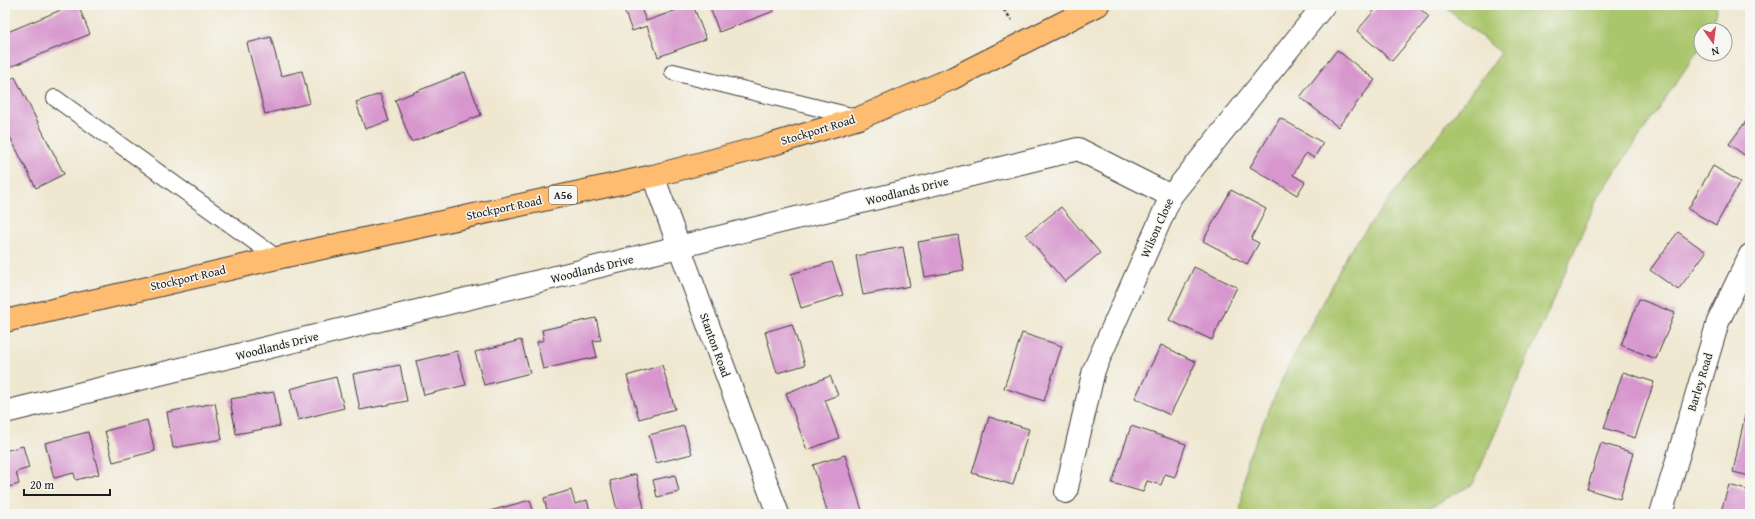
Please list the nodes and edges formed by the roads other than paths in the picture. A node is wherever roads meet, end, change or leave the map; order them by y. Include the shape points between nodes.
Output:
1 (1098, 5) edge
2 (1324, 5) edge
3 (673, 72) dead end
4 (55, 98) dead end
5 (859, 118) junction
6 (653, 176) junction
7 (1171, 196) junction
8 (678, 248) junction
9 (1750, 255) edge
10 (277, 258) junction
11 (5, 321) edge
12 (5, 412) edge
13 (1066, 492) dead end
14 (778, 514) edge
15 (1661, 514) edge

1 - 5 main road, Stockport Road / A56 via 951,79
2 - 7 street, Wilson Close
3 - 5 lane
4 - 10 lane
5 - 6 main road, Stockport Road / A56
6 - 8 street, Stanton Road
6 - 10 main road, Stockport Road / A56
7 - 8 street, Woodlands Drive via 1078,149
7 - 13 street, Wilson Close via 1094,370
8 - 12 street, Woodlands Drive
8 - 14 street, Stanton Road
9 - 15 street, Barley Road via 1718,322
10 - 11 main road, Stockport Road / A56

